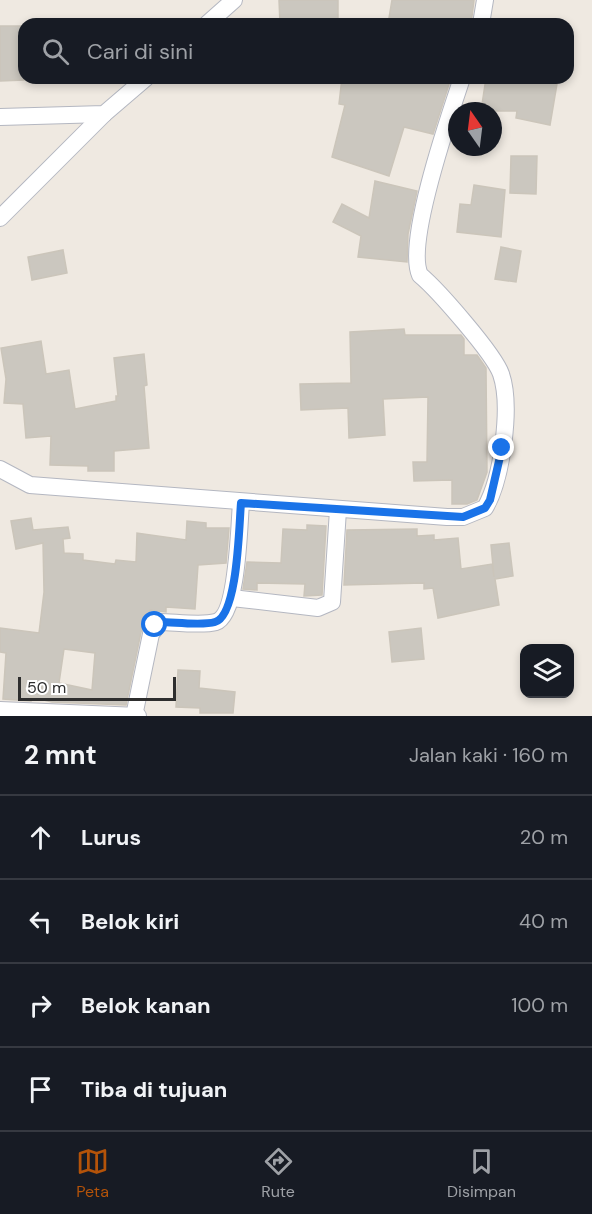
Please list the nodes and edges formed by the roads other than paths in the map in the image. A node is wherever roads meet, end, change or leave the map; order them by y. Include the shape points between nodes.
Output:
1 (234, 0) edge
2 (485, 0) edge
3 (214, 18) edge
4 (482, 18) edge
5 (139, 84) edge
6 (460, 84) edge
7 (105, 114) junction
8 (0, 117) edge
9 (0, 218) edge
10 (0, 469) edge
11 (241, 503) junction
12 (338, 510) junction
13 (232, 597) junction
14 (0, 710) edge
15 (135, 716) edge

1 - 3 street
2 - 4 street
5 - 7 street
6 - 12 street via 423,211 417,266 492,357 501,374 505,396 495,483 485,508 463,517
7 - 8 street
7 - 9 street
10 - 11 street via 30,485
11 - 12 street
11 - 13 street
12 - 13 street via 332,602 318,608
13 - 15 street via 225,614 215,622 155,625
14 - 15 street

